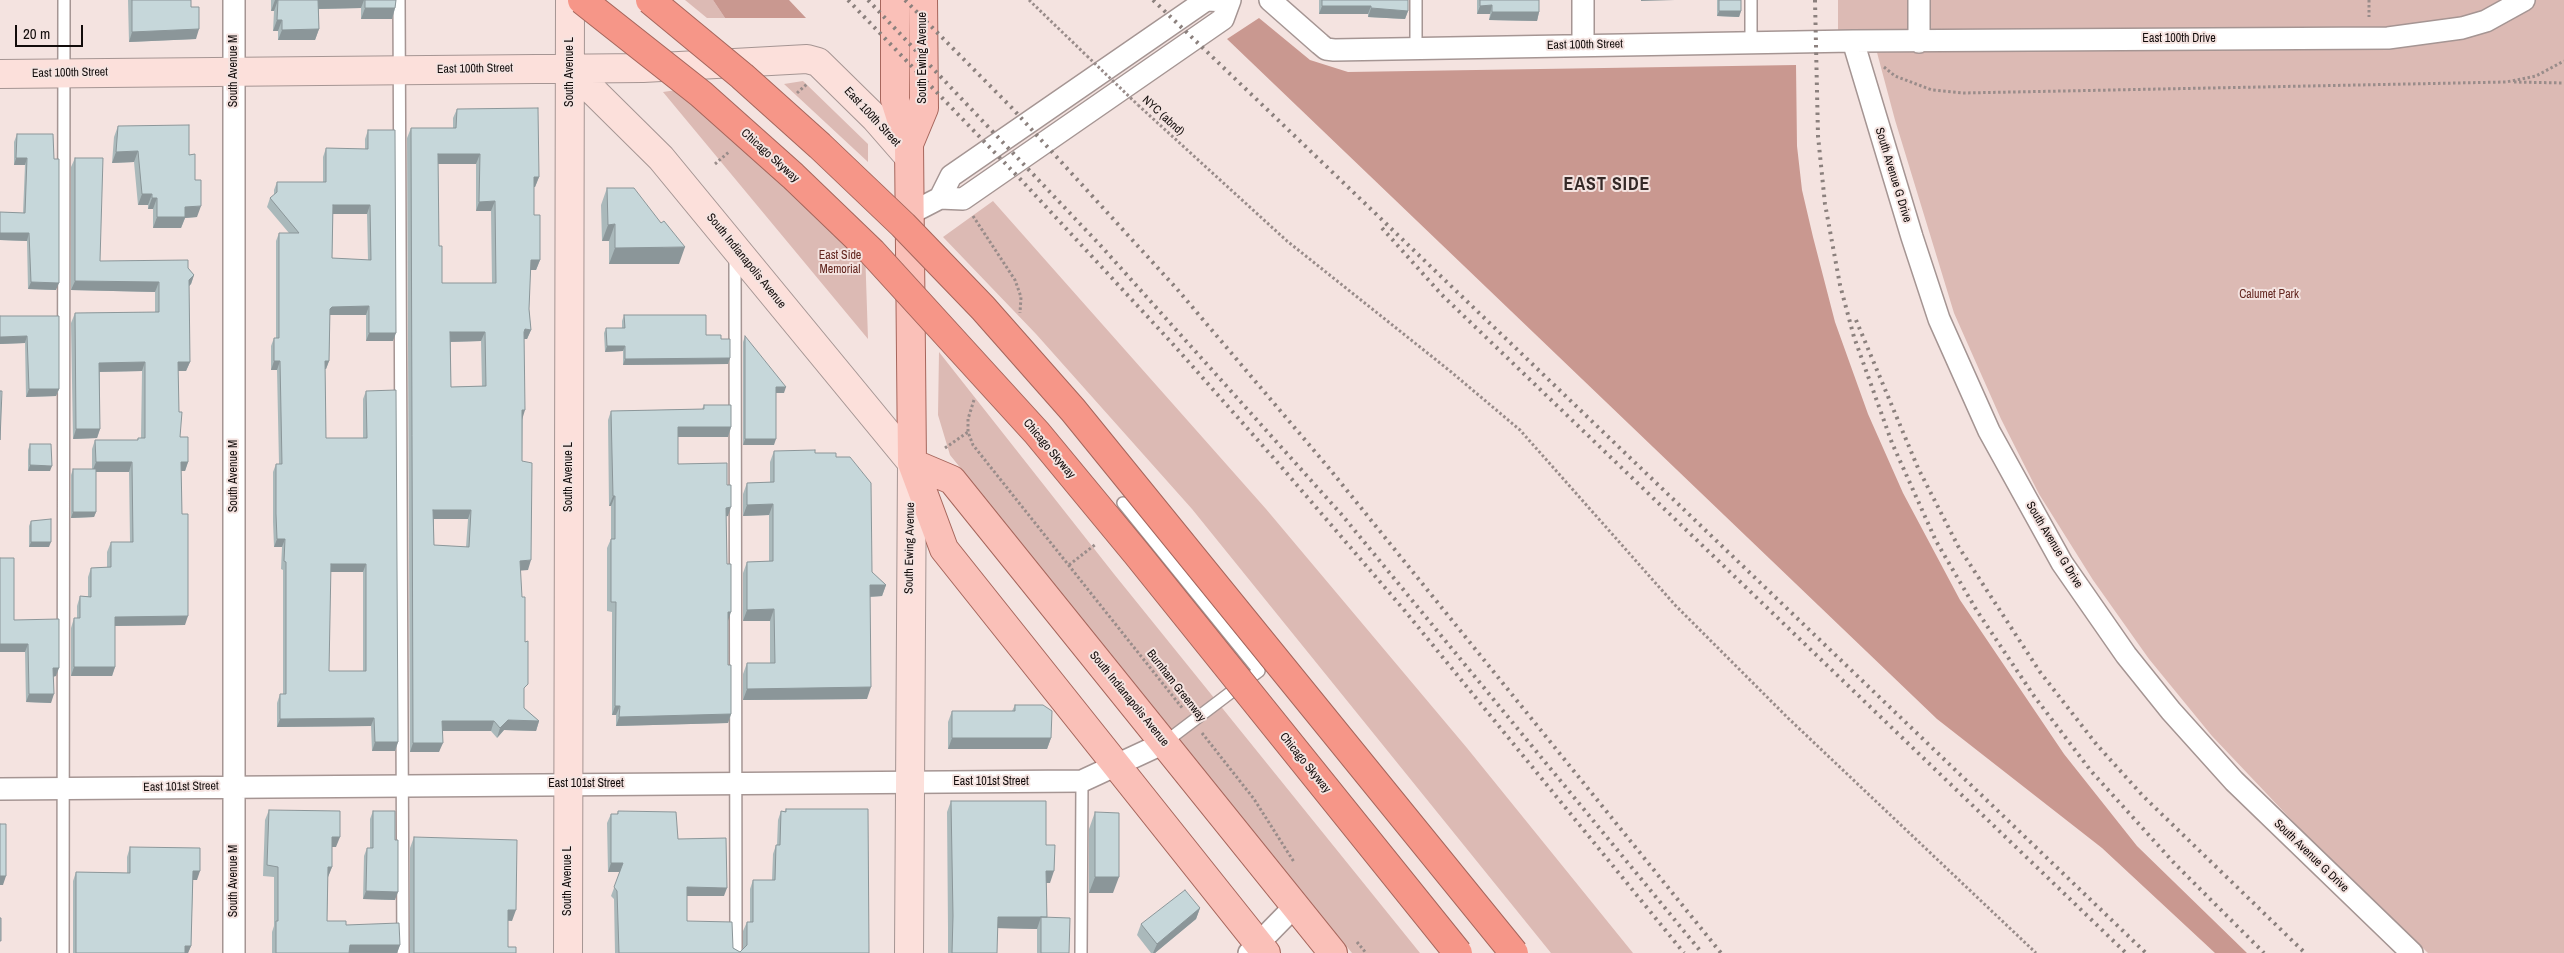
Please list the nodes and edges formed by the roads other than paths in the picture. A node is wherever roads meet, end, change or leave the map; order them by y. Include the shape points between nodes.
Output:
1 (64, 0) edge
2 (234, 0) edge
3 (399, 0) edge
4 (570, 0) edge
5 (582, 0) edge
6 (650, 0) edge
7 (896, 0) edge
8 (923, 0) edge
9 (1270, 0) edge
10 (1416, 0) edge
11 (1583, 0) edge
12 (1752, 0) edge
13 (1919, 0) edge
14 (2524, 0) edge
15 (1229, 1) edge
16 (1853, 41) junction
17 (1919, 42) junction
18 (1751, 43) junction
19 (1583, 45) junction
20 (1416, 48) junction
21 (570, 68) junction
22 (399, 70) junction
23 (234, 72) junction
24 (62, 73) junction
25 (0, 74) edge
26 (909, 151) junction
27 (911, 213) junction
28 (734, 246) junction
29 (912, 463) junction
30 (1123, 503) dead end
31 (1164, 743) junction
32 (1115, 766) junction
33 (1082, 781) junction
34 (909, 782) junction
35 (737, 783) junction
36 (568, 784) junction
37 (403, 785) junction
38 (234, 786) junction
39 (63, 788) junction
40 (0, 789) edge
41 (1295, 906) junction
42 (1343, 945) edge
43 (1258, 950) edge
44 (63, 953) edge
45 (234, 953) edge
46 (403, 953) edge
47 (568, 953) edge
48 (736, 953) edge
49 (909, 953) edge
50 (1081, 953) edge
51 (1458, 953) edge
52 (1514, 953) edge
53 (2412, 953) edge

1 - 24 lane
2 - 23 street, South Avenue M
3 - 22 lane
4 - 21 main road, South Avenue L
5 - 51 highway, Chicago Skyway, bridge via 702,94 879,260 1037,433
6 - 52 highway, bridge via 820,146 903,225 990,316 1073,410
7 - 26 main road, South Ewing Avenue via 895,100
8 - 26 main road, South Ewing Avenue via 924,108
9 - 20 street, East 100th Street via 1326,49
10 - 20 lane
11 - 19 street
12 - 18 lane
13 - 17 street
14 - 17 street, East 100th Drive via 2486,21 2438,32 2388,38
15 - 27 street via 1206,0 951,176 940,198
16 - 17 street, East 100th Street
16 - 18 street, East 100th Street
16 - 53 street, South Avenue G Drive via 1939,318 1989,431 2062,563 2126,655 2171,711 2234,781
18 - 19 street, East 100th Street
19 - 20 street, East 100th Street
21 - 22 main road, East 100th Street
21 - 26 main road, East 100th Street via 818,62
21 - 28 main road, South Indianapolis Avenue via 661,158
21 - 36 main road, South Avenue L
22 - 23 main road, East 100th Street
22 - 37 lane
23 - 24 main road, East 100th Street
23 - 38 street, South Avenue M
24 - 25 main road, East 100th Street
24 - 39 lane
26 - 27 main road, South Ewing Avenue
27 - 29 main road, South Ewing Avenue
28 - 29 main road, South Indianapolis Avenue
28 - 35 lane
29 - 31 main road, South Indianapolis Avenue via 952,480
29 - 32 main road, South Indianapolis Avenue via 944,549
29 - 34 main road, South Ewing Avenue
30 - 31 lane via 1259,671
31 - 32 street, East 101st Street
31 - 41 main road, South Indianapolis Avenue
32 - 33 street, East 101st Street
32 - 43 main road, South Indianapolis Avenue
33 - 34 street, East 101st Street
33 - 50 lane
34 - 35 street, East 101st Street
34 - 49 main road, South Ewing Avenue
35 - 36 street, East 101st Street
35 - 48 lane
36 - 37 street, East 101st Street
36 - 47 main road, South Avenue L
37 - 38 street, East 101st Street
37 - 46 lane
38 - 39 street, East 101st Street
38 - 45 street, South Avenue M
39 - 40 street, East 101st Street
39 - 44 lane
41 - 42 main road, South Indianapolis Avenue
41 - 43 street

